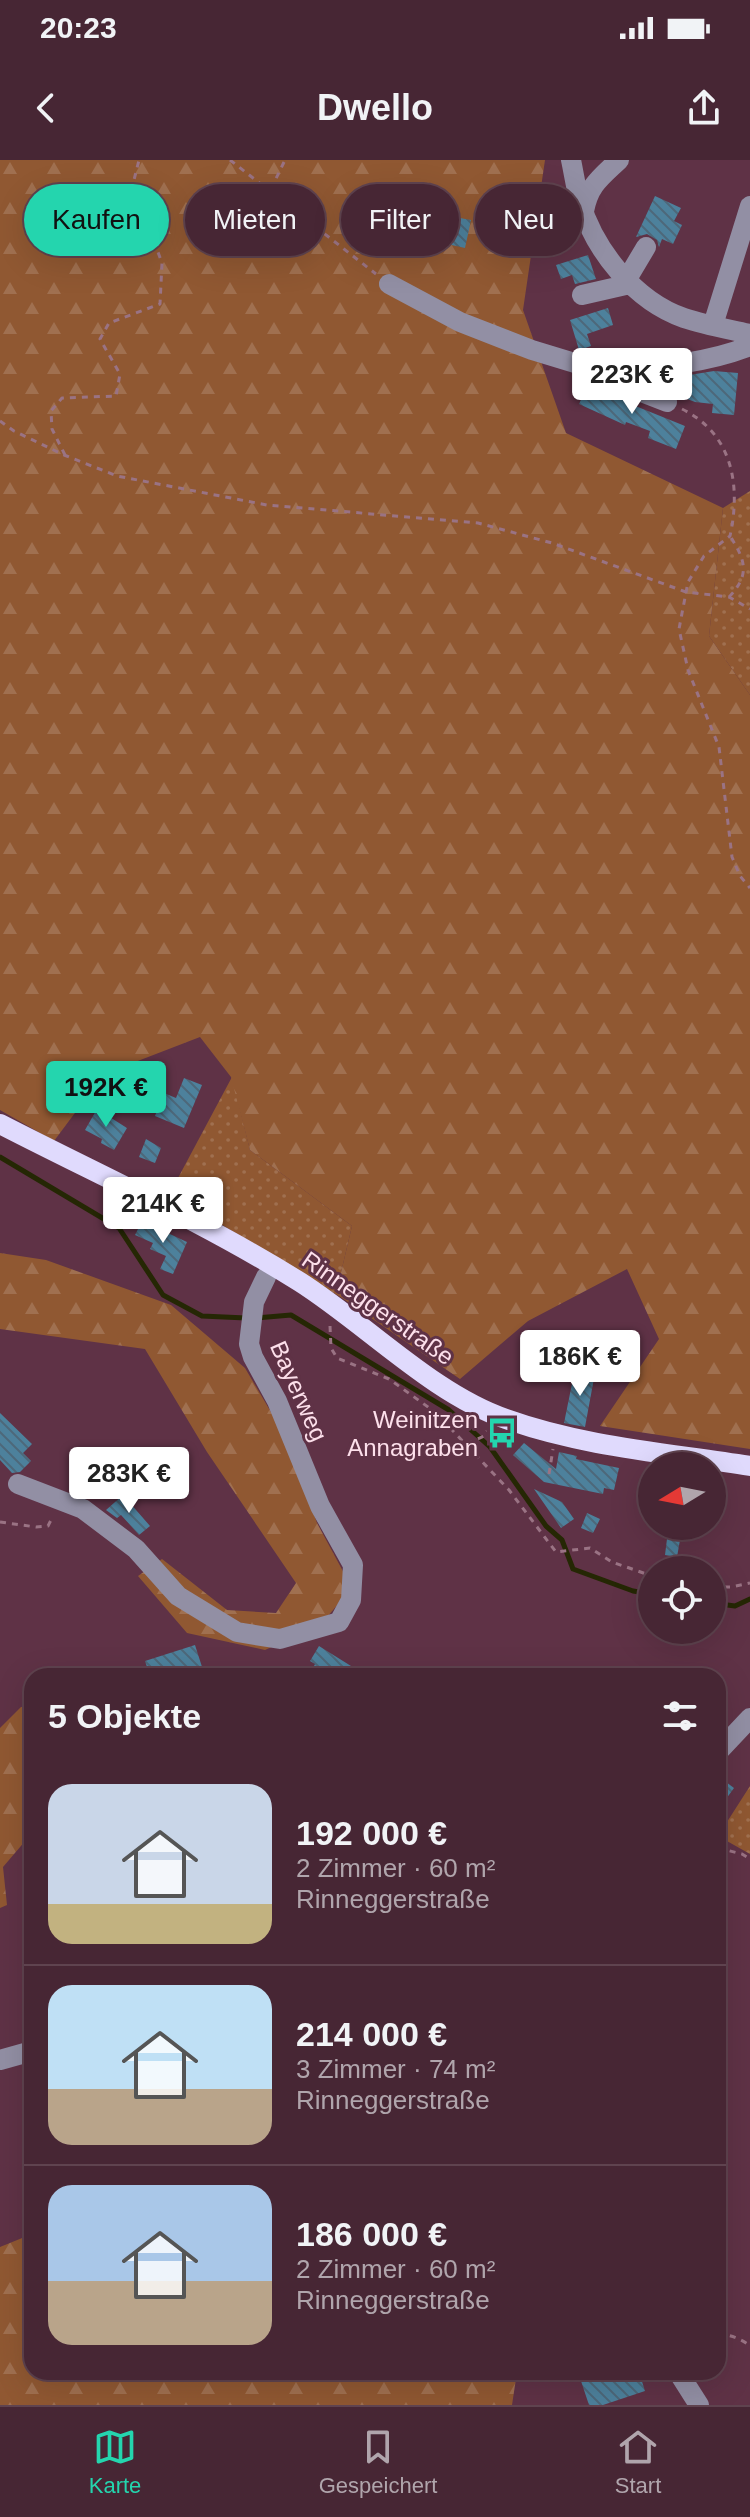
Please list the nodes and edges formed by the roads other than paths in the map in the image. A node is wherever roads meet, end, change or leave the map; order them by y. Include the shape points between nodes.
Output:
1 (571, 160) edge
2 (619, 160) edge
3 (750, 206) edge
4 (584, 213) junction
5 (646, 247) dead end
6 (628, 281) junction
7 (389, 284) road end
8 (582, 295) dead end
9 (713, 325) junction
10 (750, 334) edge
11 (750, 346) edge
12 (601, 371) junction
13 (667, 402) road end
14 (0, 1124) edge
15 (266, 1277) dead end
16 (750, 1466) edge
17 (18, 1484) dead end
18 (750, 1718) edge
19 (726, 1744) edge
20 (24, 2053) edge
21 (0, 2060) edge
22 (683, 2380) edge
23 (699, 2405) edge

1 - 4 street
2 - 4 street via 593,185
3 - 9 street
4 - 6 street via 601,249
5 - 6 street
6 - 8 street
6 - 9 street via 658,306
7 - 12 street via 460,322
9 - 10 street
11 - 12 street via 692,368
12 - 13 street
14 - 16 main road, Rinneggerstraße via 170,1208 302,1283 459,1397 506,1419 555,1434
15 - 17 street, Bayerweg via 257,1292 249,1344 320,1506 353,1565 351,1600 339,1622 280,1639 237,1632 178,1596 136,1549 83,1509
18 - 19 street
20 - 21 street
22 - 23 street

